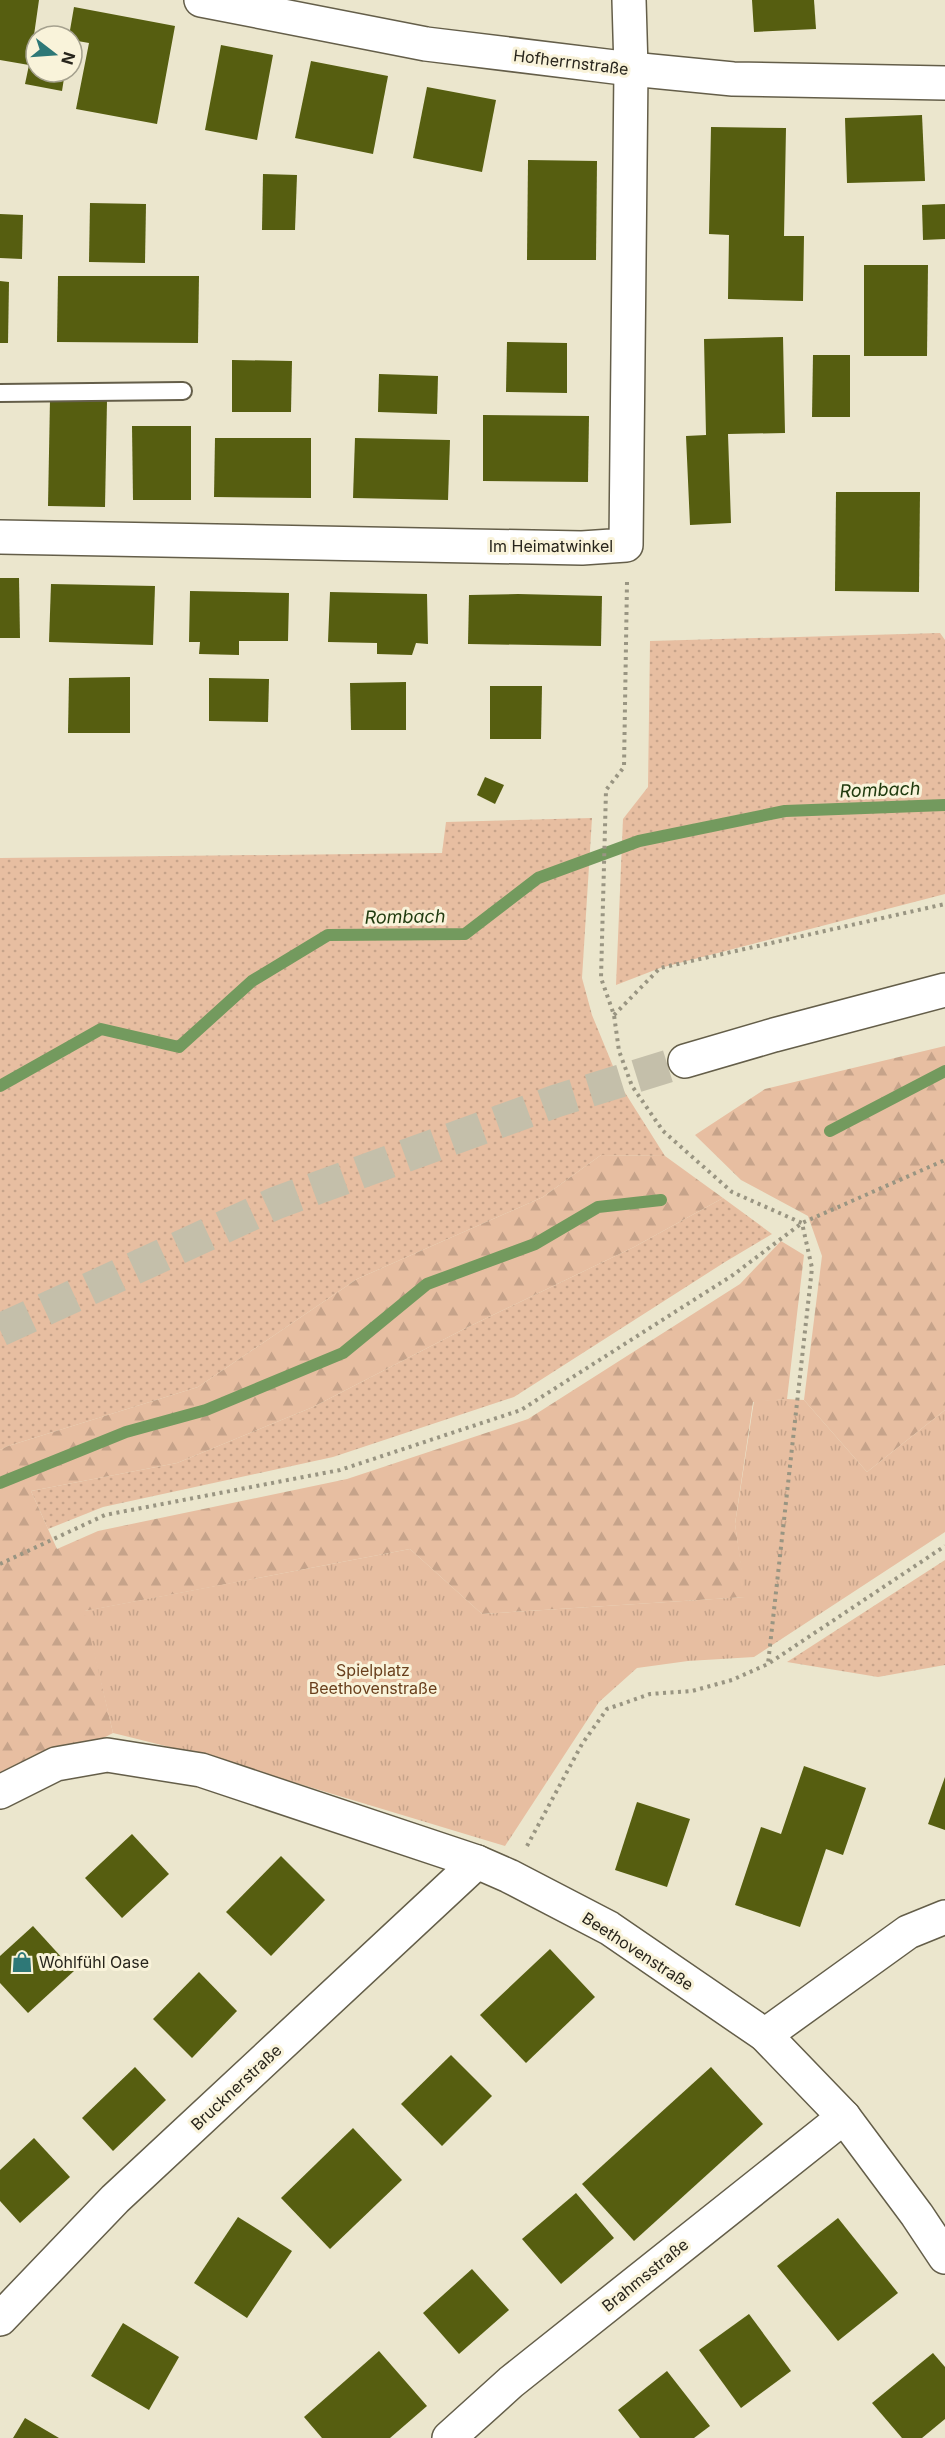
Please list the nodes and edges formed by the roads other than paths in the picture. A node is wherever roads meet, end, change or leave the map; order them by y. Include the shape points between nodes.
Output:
1 (201, 0) edge
2 (628, 0) edge
3 (264, 6) edge
4 (631, 69) junction
5 (945, 83) edge
6 (183, 391) dead end
7 (0, 393) edge
8 (0, 537) edge
9 (945, 990) edge
10 (685, 1061) tunnel mouth
11 (0, 1792) edge
12 (477, 1862) junction
13 (945, 1917) edge
14 (765, 2035) junction
15 (844, 2116) junction
16 (945, 2257) edge
17 (0, 2319) edge
18 (449, 2438) edge

1 - 3 main road, Hofherrnstraße
2 - 4 main road, Im Heimatwinkel
3 - 4 main road, Hofherrnstraße via 426,44
4 - 5 main road, Hofherrnstraße via 733,79
4 - 8 main road, Im Heimatwinkel via 626,545 570,548
6 - 7 lane
9 - 10 main road
11 - 12 main road, Beethovenstraße via 56,1764 107,1755 201,1770
12 - 14 main road, Beethovenstraße via 609,1928
12 - 17 main road, Brucknerstraße via 115,2199
13 - 14 main road via 908,1932
14 - 15 main road, Beethovenstraße
15 - 16 main road, Beethovenstraße
15 - 18 main road, Brahmsstraße via 511,2382

